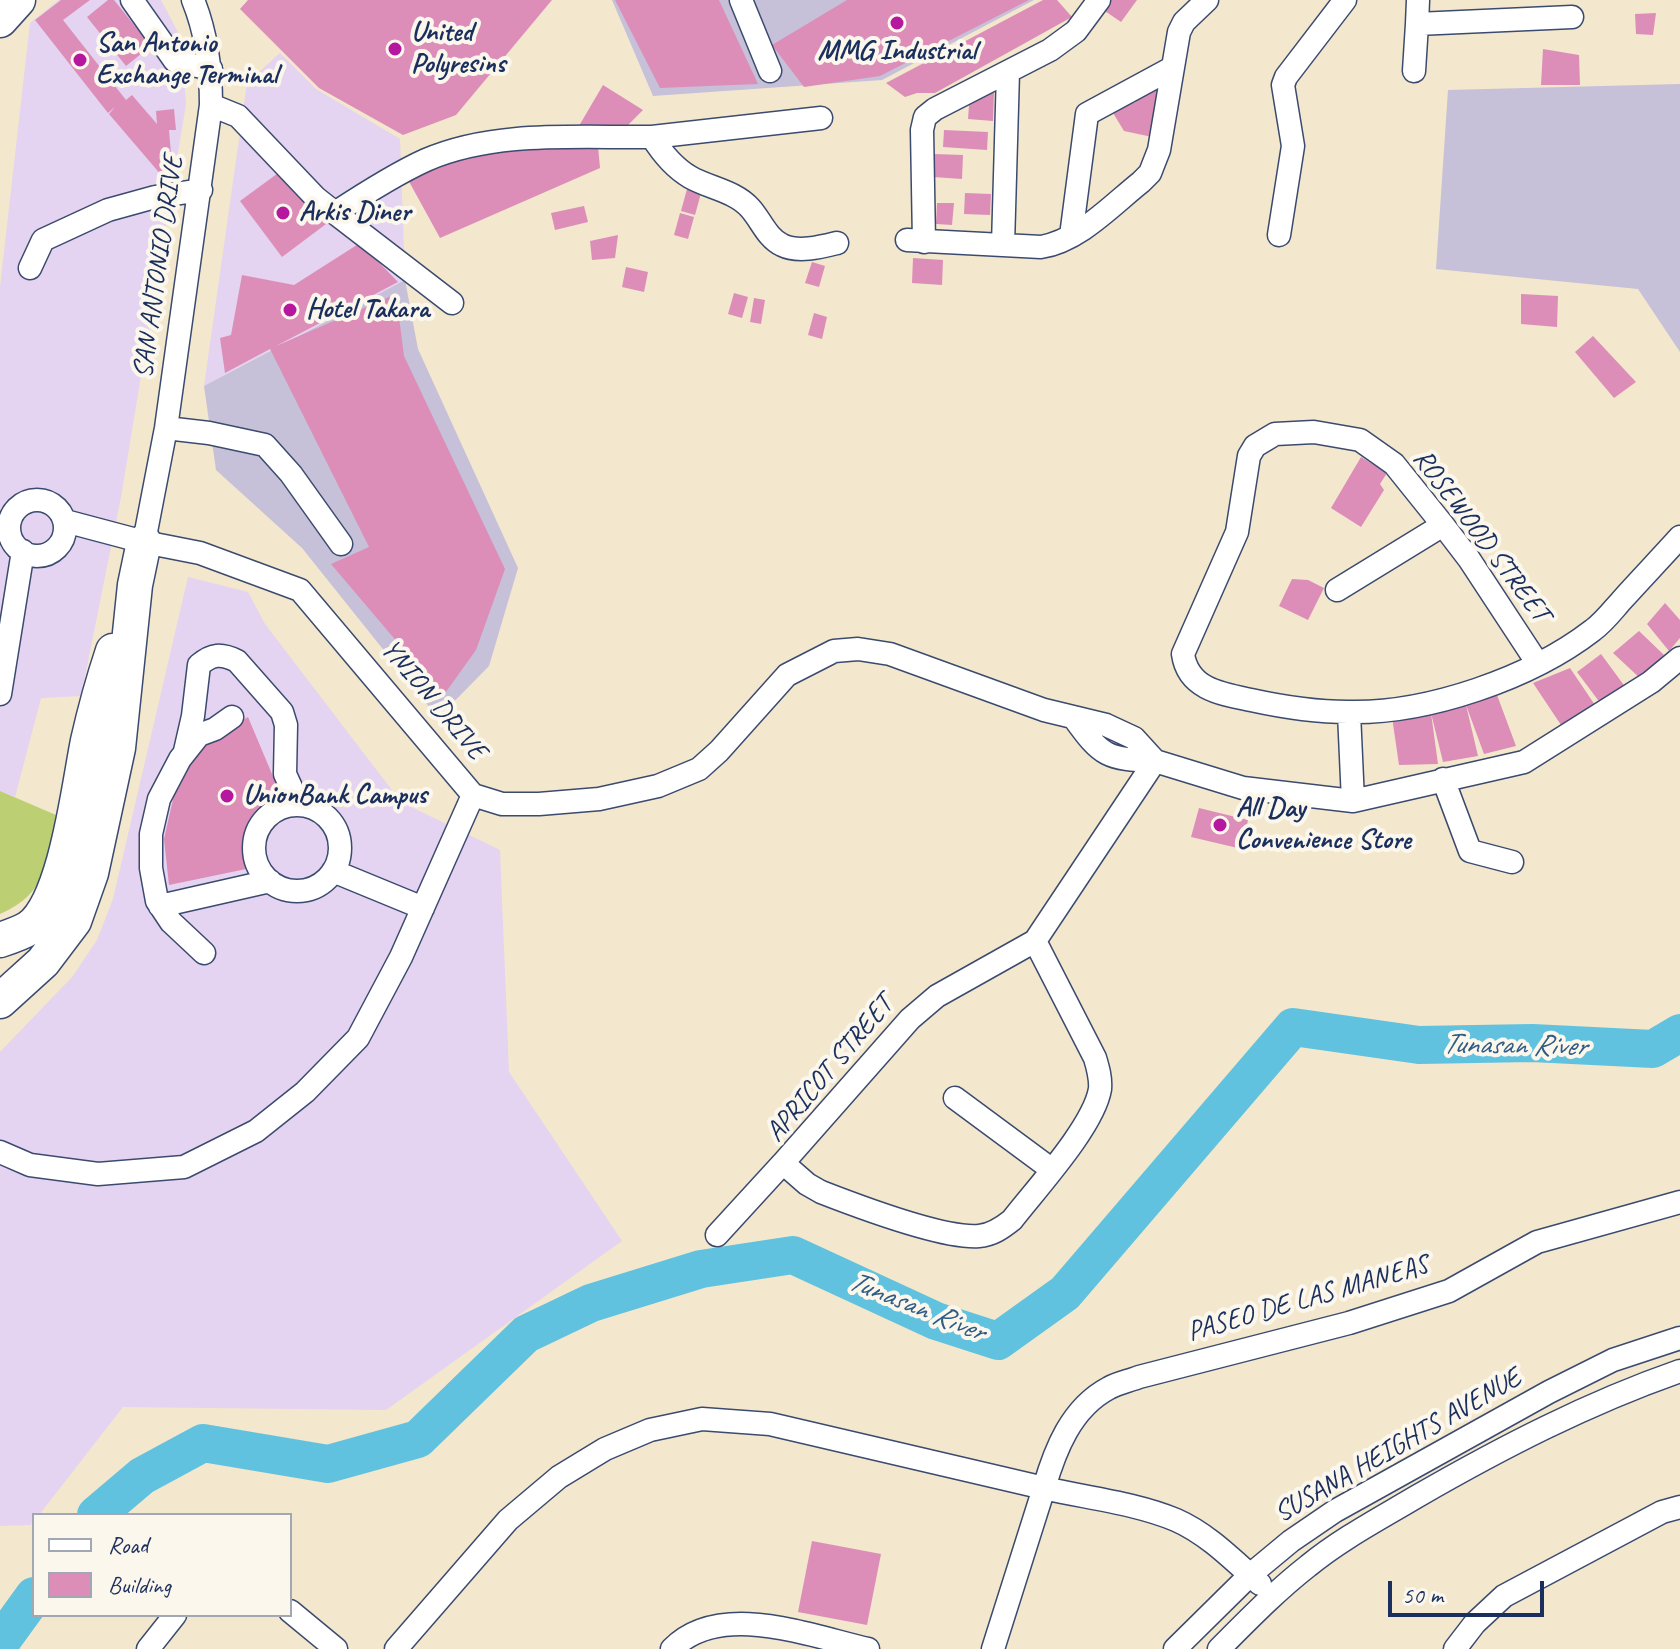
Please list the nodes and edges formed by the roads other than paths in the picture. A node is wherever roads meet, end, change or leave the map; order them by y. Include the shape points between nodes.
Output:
1 (18, 0) edge
2 (132, 0) edge
3 (193, 0) edge
4 (741, 0) edge
5 (1099, 0) edge
6 (1207, 0) edge
7 (1345, 0) edge
8 (1418, 0) edge
9 (1572, 17) dead end
10 (0, 20) edge
11 (1417, 24) junction
12 (1172, 68) junction
13 (211, 69) junction
14 (770, 71) dead end
15 (1414, 71) dead end
16 (1008, 72) junction
17 (211, 105) junction
18 (821, 118) dead end
19 (652, 137) junction
20 (201, 190) junction
21 (335, 213) junction
22 (1279, 235) dead end
23 (1071, 236) junction
24 (837, 243) dead end
25 (1003, 245) junction
26 (30, 268) dead end
27 (452, 303) dead end
28 (166, 428) junction
29 (65, 521) junction
30 (1443, 525) junction
31 (1680, 537) edge
32 (144, 542) junction
33 (341, 544) dead end
34 (23, 551) junction
35 (135, 585) junction
36 (1337, 590) dead end
37 (1680, 658) edge
38 (1538, 664) junction
39 (0, 694) edge
40 (1349, 713) junction
41 (232, 717) dead end
42 (1074, 718) junction
43 (185, 751) junction
44 (1155, 761) junction
45 (1443, 779) junction
46 (473, 795) junction
47 (1353, 801) junction
48 (299, 805) junction
49 (1512, 862) dead end
50 (333, 871) junction
51 (270, 881) junction
52 (160, 906) junction
53 (423, 908) junction
54 (0, 940) edge
55 (1035, 941) junction
56 (204, 953) dead end
57 (0, 1001) edge
58 (955, 1098) dead end
59 (0, 1152) edge
60 (783, 1163) junction
61 (1051, 1169) junction
62 (1680, 1202) edge
63 (717, 1235) dead end
64 (1680, 1338) edge
65 (1680, 1371) edge
66 (1044, 1488) junction
67 (1680, 1507) edge
68 (1250, 1575) junction
69 (1273, 1595) junction
70 (292, 1613) edge
71 (173, 1617) edge
72 (148, 1649) edge
73 (336, 1649) edge
74 (396, 1649) edge
75 (672, 1649) edge
76 (868, 1649) edge
77 (993, 1649) edge
78 (1175, 1649) edge
79 (1219, 1649) edge
80 (1455, 1649) edge

1 - 10 highway
2 - 13 street via 175,61
3 - 13 street, SAN ANTONIO DRIVE
4 - 14 street
5 - 16 street via 1076,31
6 - 12 street via 1184,22
7 - 22 street via 1283,85 1293,146
8 - 11 street
9 - 11 street
11 - 15 street
12 - 23 street via 1159,150 1150,173
12 - 23 street via 1087,114
13 - 17 street, SAN ANTONIO DRIVE
16 - 25 street
16 - 25 street via 925,117 916,241
17 - 20 street, SAN ANTONIO DRIVE
17 - 21 street via 238,116
18 - 19 street
19 - 21 street via 516,139 467,147 427,160
19 - 24 street via 667,160 689,177 739,199 785,247 816,249
20 - 26 street via 108,210 43,240
20 - 28 street, SAN ANTONIO DRIVE
21 - 27 street
23 - 25 street via 1041,247
28 - 32 street, SAN ANTONIO DRIVE
28 - 33 street via 265,445
29 - 32 street, YNION DRIVE
29 - 34 street via 62,540 49,553
29 - 34 street via 47,501 21,505 9,528
30 - 36 street
30 - 38 street, ROSEWOOD STREET
30 - 40 street, ROSEWOOD STREET via 1394,464 1360,440 1314,432 1275,434 1249,456 1237,532 1185,644 1184,664 1197,684 1227,695 1280,707
31 - 38 street via 1594,630
32 - 35 highway
32 - 46 street, YNION DRIVE via 200,553 300,590
34 - 39 street
35 - 54 highway via 103,681 54,890 30,928
35 - 57 highway via 118,748 87,885 74,921 43,962
37 - 45 street via 1524,762
38 - 40 street via 1469,692 1409,707
40 - 47 street
41 - 43 street via 199,735
42 - 44 street, YNION DRIVE via 1134,738
42 - 44 street via 1094,746 1109,755
42 - 46 street, YNION DRIVE via 890,654 834,651 787,675 699,769 658,786 599,799 502,804
43 - 48 street via 199,665 217,654 228,656 282,712 285,774
43 - 52 street via 159,799 151,834 151,868
44 - 47 street via 1243,788
44 - 55 street, APRICOT STREET
45 - 47 street
45 - 49 street via 1470,851
46 - 53 street
48 - 50 street via 320,811 335,828 340,850
48 - 51 street via 275,811 256,836 256,861
50 - 51 street via 304,890
50 - 53 street
51 - 52 street
52 - 56 street
53 - 59 street via 358,1038 305,1092 256,1131 184,1167 98,1174 30,1165
55 - 60 street, APRICOT STREET via 937,996 910,1019
55 - 61 street, APRICOT STREET via 1100,1074 1087,1122
58 - 61 street
60 - 61 street, APRICOT STREET via 821,1192 961,1236 998,1231
60 - 63 street
62 - 66 street, PASEO DE LAS MANEAS via 1537,1242 1449,1291 1108,1388 1070,1425 1055,1450
64 - 68 street, SUSANA HEIGHTS AVENUE via 1613,1360 1457,1442 1335,1511
65 - 69 street, SUSANA HEIGHTS AVENUE via 1568,1416 1466,1469 1349,1537
66 - 68 street via 1178,1521
66 - 74 street via 770,1424 702,1419 650,1430 559,1477 518,1511
66 - 77 street, PASEO DE LAS MANEAS
67 - 80 street via 1504,1596
68 - 69 street
68 - 78 street, SUSANA HEIGHTS AVENUE
69 - 79 street, SUSANA HEIGHTS AVENUE
70 - 73 street
71 - 72 street
75 - 76 street via 701,1629 735,1623

